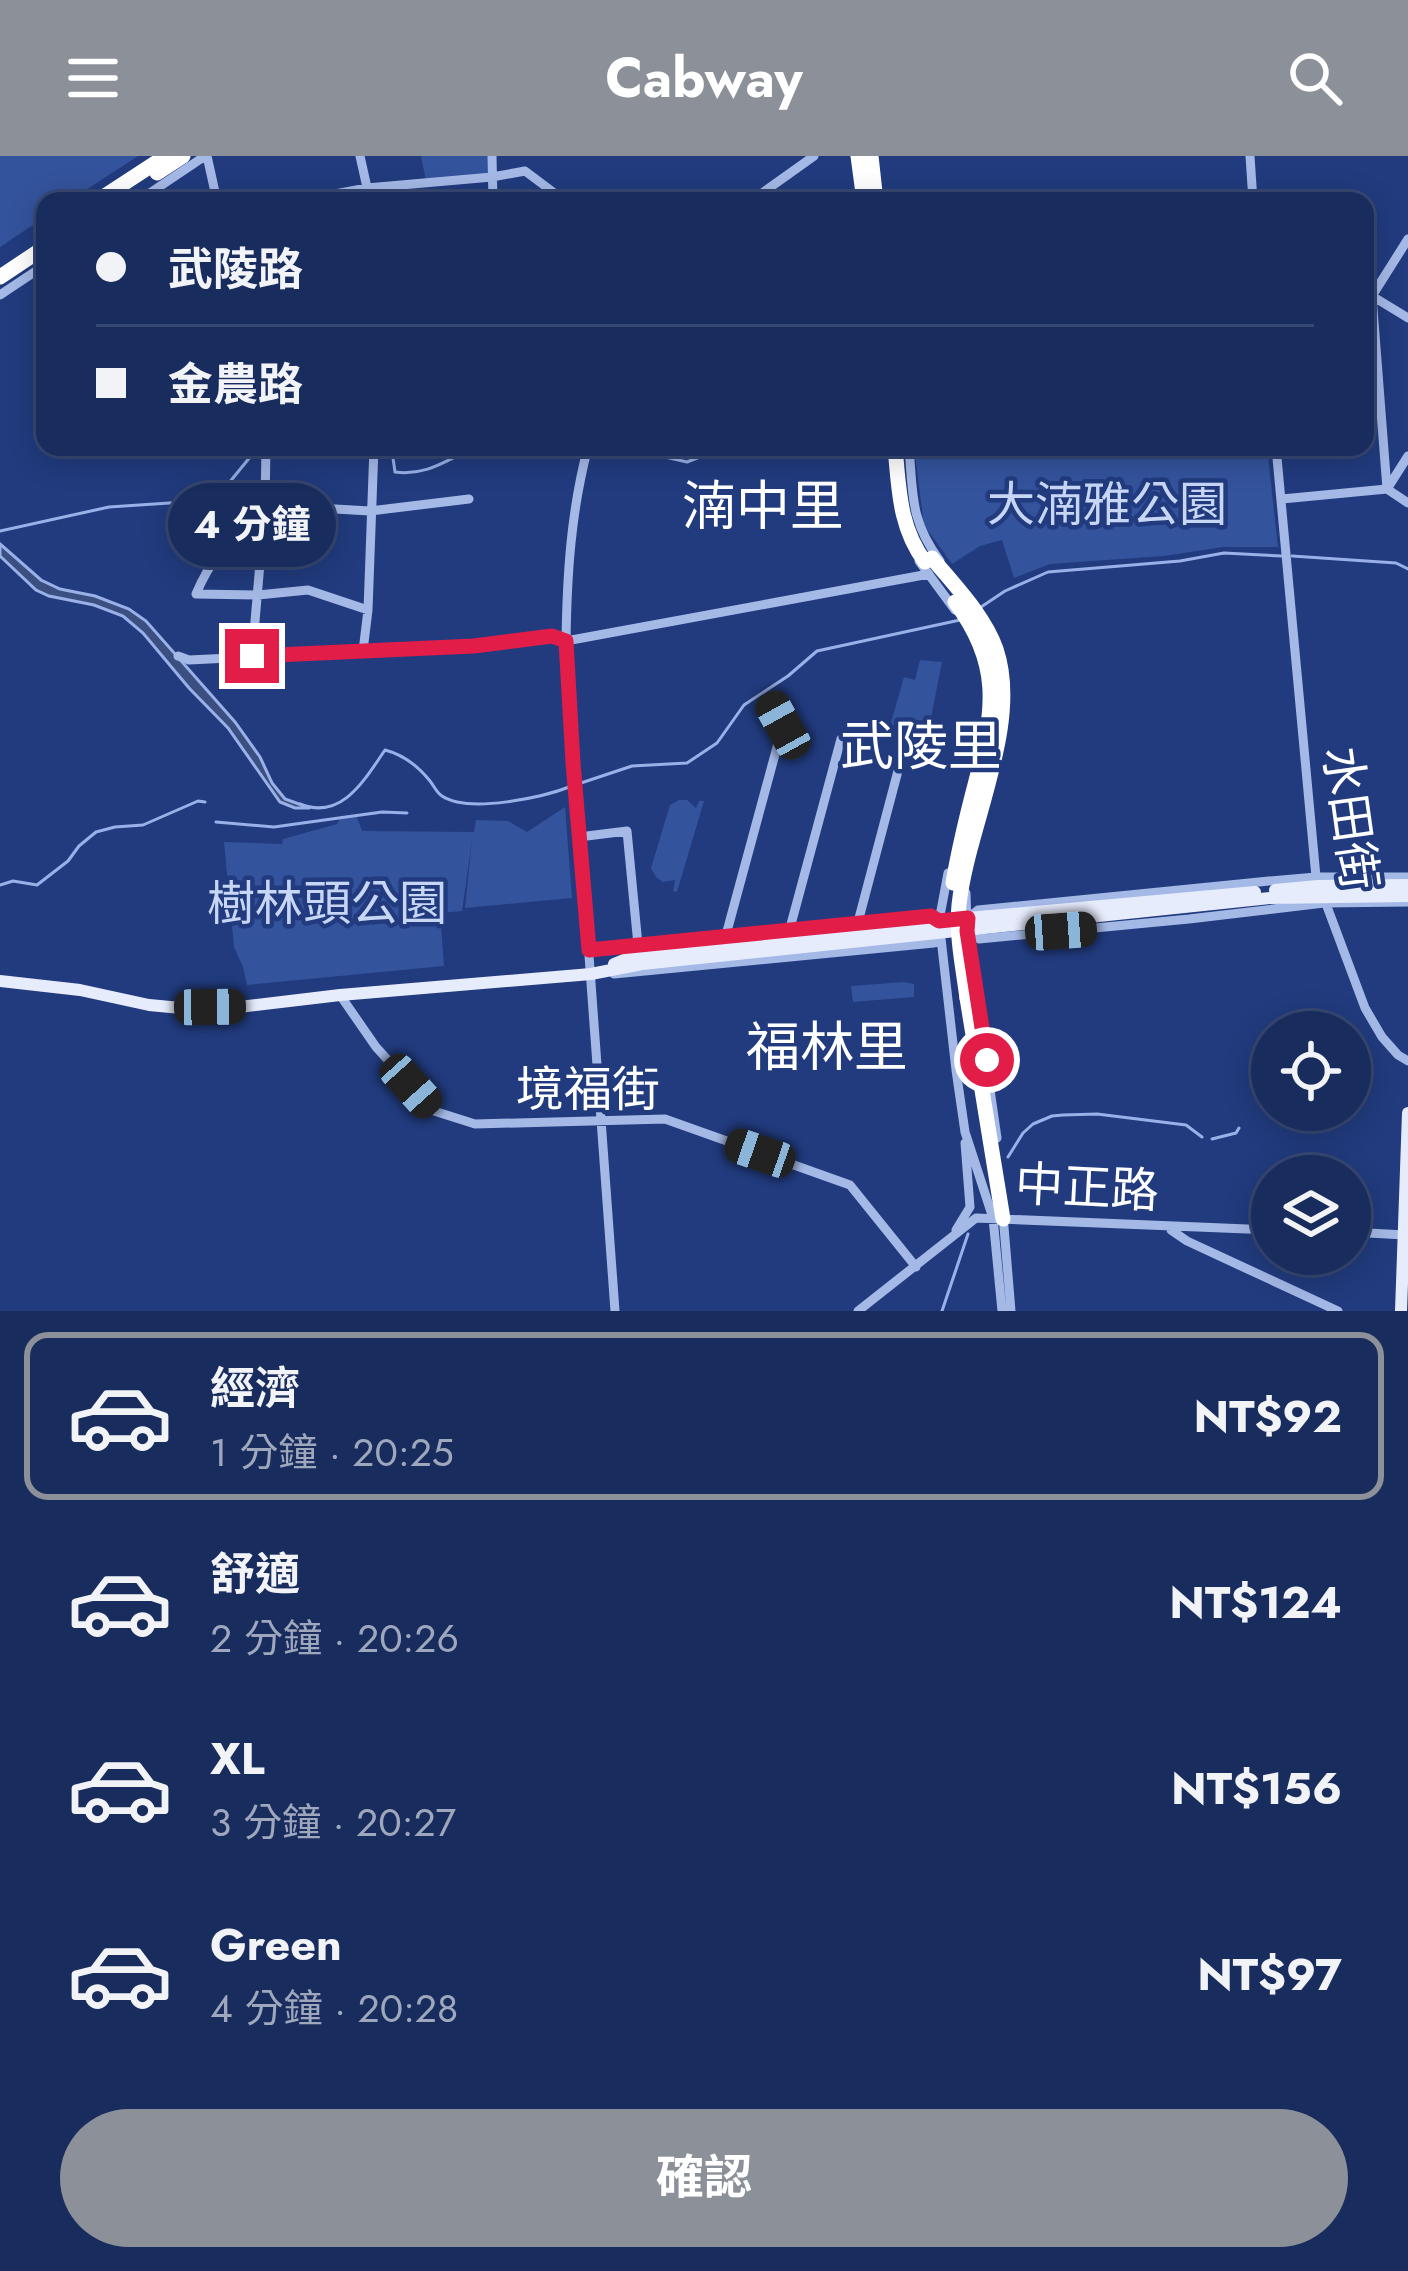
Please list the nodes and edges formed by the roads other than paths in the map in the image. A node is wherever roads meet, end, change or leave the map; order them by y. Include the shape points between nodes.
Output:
1 (166, 156) edge
2 (183, 156) edge
3 (206, 156) edge
4 (360, 156) edge
5 (492, 156) edge
6 (814, 156) edge
7 (865, 156) edge
8 (1250, 156) edge
9 (492, 177) junction
10 (367, 188) junction
11 (111, 192) edge
12 (129, 192) edge
13 (152, 192) edge
14 (215, 192) edge
15 (346, 192) edge
16 (368, 192) edge
17 (493, 192) edge
18 (554, 192) edge
19 (764, 192) edge
20 (869, 192) edge
21 (1252, 192) edge
22 (1408, 238) edge
23 (36, 241) edge
24 (36, 253) edge
25 (0, 265) edge
26 (36, 271) edge
27 (0, 277) edge
28 (1374, 287) edge
29 (0, 295) edge
30 (1374, 299) edge
31 (1408, 319) edge
32 (1374, 348) edge
33 (1374, 392) edge
34 (1379, 392) junction
35 (266, 456) edge
36 (373, 456) edge
37 (586, 456) edge
38 (900, 456) edge
39 (1277, 456) edge
40 (1408, 456) edge
41 (1387, 489) junction
42 (1282, 499) junction
43 (469, 500) dead end
44 (1408, 502) edge
45 (265, 505) junction
46 (370, 511) junction
47 (936, 569) junction
48 (258, 595) junction
49 (961, 601) junction
50 (368, 610) junction
51 (975, 620) junction
52 (994, 634) junction
53 (566, 641) junction
54 (973, 641) junction
55 (363, 651) junction
56 (178, 656) dead end
57 (252, 656) junction
58 (770, 701) dead end
59 (908, 733) dead end
60 (841, 739) dead end
61 (978, 794) junction
62 (983, 820) junction
63 (960, 821) junction
64 (579, 837) junction
65 (1408, 881) edge
66 (1319, 890) junction
67 (1408, 899) edge
68 (858, 922) junction
69 (968, 924) junction
70 (940, 927) junction
71 (790, 928) junction
72 (726, 934) junction
73 (638, 945) junction
74 (654, 945) junction
75 (589, 950) junction
76 (591, 974) junction
77 (0, 981) edge
78 (340, 995) junction
79 (1408, 1061) edge
80 (1408, 1113) edge
81 (602, 1119) junction
82 (965, 1132) junction
83 (998, 1219) junction
84 (1167, 1227) junction
85 (1251, 1229) edge
86 (1371, 1233) edge
87 (953, 1234) junction
88 (1406, 1235) edge
89 (916, 1267) junction
90 (615, 1311) edge
91 (858, 1311) edge
92 (1002, 1311) edge
93 (1012, 1311) edge
94 (1338, 1311) edge
95 (1401, 1311) edge

1 - 11 highway
2 - 12 highway
3 - 13 street
3 - 14 street
4 - 10 street
5 - 9 street
6 - 19 street
7 - 20 highway
8 - 21 street
9 - 10 street
9 - 17 street
9 - 18 street via 525,171
10 - 15 street
10 - 16 street
22 - 28 street
23 - 25 highway
24 - 27 highway
26 - 29 street
30 - 31 street
32 - 34 street
33 - 34 street
34 - 41 street
35 - 45 street
36 - 46 street
37 - 53 street via 572,526
38 - 47 highway via 901,512 910,539
39 - 42 street, 水田街
40 - 41 street
41 - 42 street
41 - 44 street
42 - 66 street, 水田街
43 - 46 street
45 - 46 street
45 - 48 street
45 - 48 street via 206,569 196,594
46 - 50 street
47 - 49 street
47 - 49 street
47 - 53 street
47 - 61 highway, bridge via 983,633 996,674 995,726
47 - 83 highway, bridge via 990,636 1003,681 958,936
48 - 50 street via 308,590
48 - 57 street
49 - 51 street, bridge
49 - 51 street, bridge
50 - 55 street
51 - 52 street
51 - 54 street
52 - 54 street
52 - 62 street via 1010,707
53 - 55 street
53 - 64 street
54 - 63 street via 986,715
55 - 57 street
56 - 57 street
58 - 72 street via 783,725
59 - 68 street
60 - 71 street
61 - 62 highway
61 - 63 highway
62 - 69 street via 966,894
63 - 70 street
64 - 73 street via 627,831
64 - 75 street
65 - 66 main road
66 - 67 main road
66 - 69 main road
66 - 79 street, 水田街 via 1365,1008
68 - 70 street via 931,916
68 - 71 street
69 - 70 main road
69 - 83 street via 1001,1170
70 - 76 main road
70 - 82 street
71 - 72 street
72 - 74 street
73 - 74 street
73 - 75 street
74 - 76 street
75 - 76 street
76 - 78 main road
76 - 81 street
77 - 78 main road via 181,1008
78 - 81 street, 境福街 via 434,1112 475,1124
80 - 88 main road
81 - 89 street, 境福街 via 665,1120 850,1185
81 - 90 street
82 - 83 street
82 - 87 street via 970,1207
83 - 84 street, 中正路
83 - 87 street, 中正路 via 976,1218
83 - 92 street
83 - 93 street
84 - 85 street, 中正路
84 - 94 street
86 - 88 street
87 - 89 street, 中正路
88 - 95 main road
89 - 91 street, 中正路

